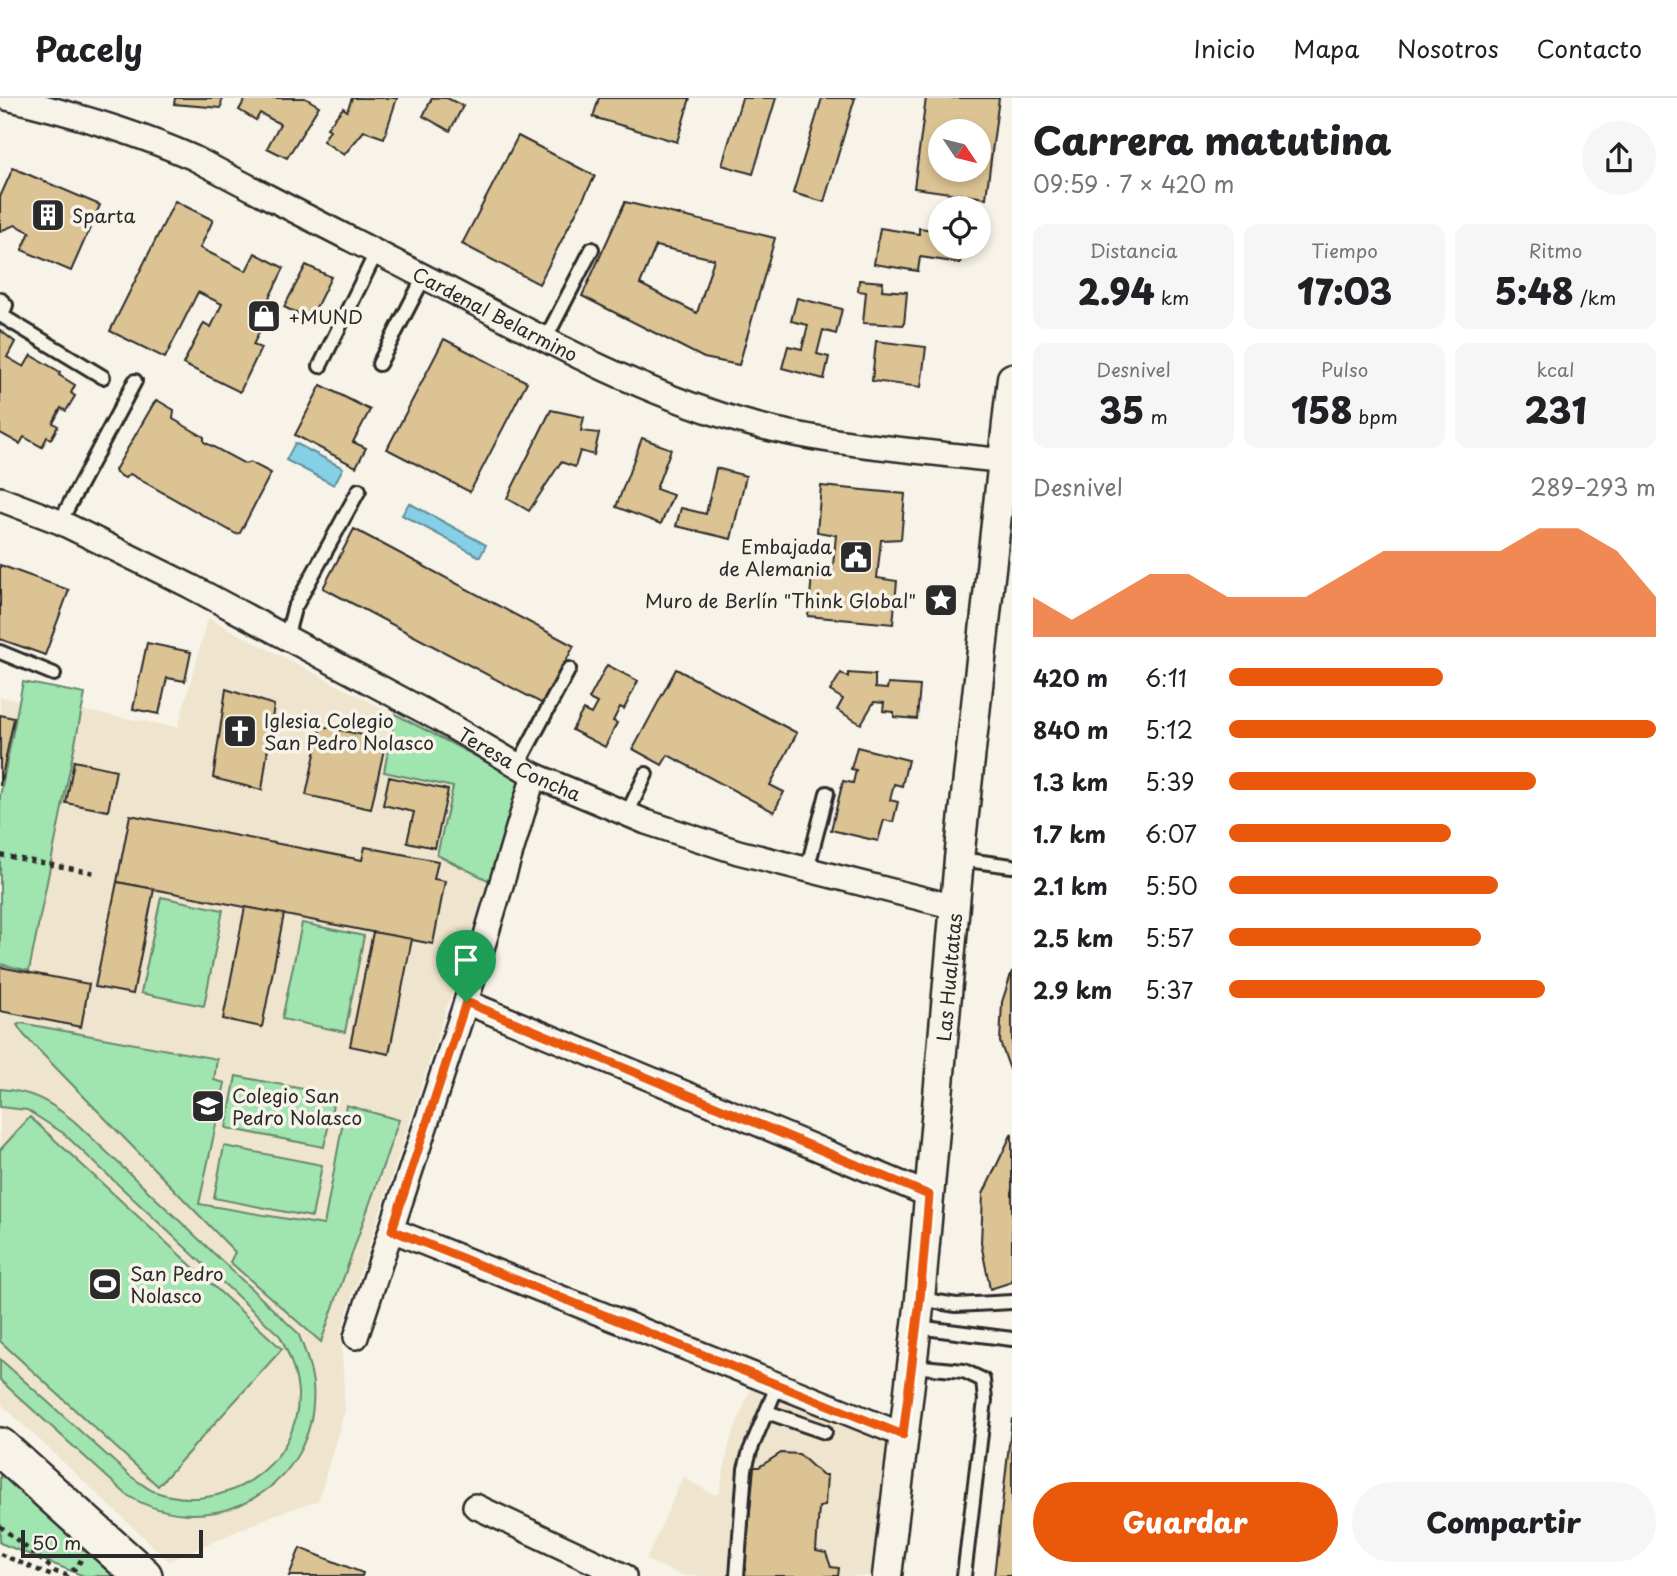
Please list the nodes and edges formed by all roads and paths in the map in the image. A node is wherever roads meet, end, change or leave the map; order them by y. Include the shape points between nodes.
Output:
1 (7, 98) edge
2 (592, 249) dead end
3 (376, 253) junction
4 (424, 277) junction
5 (0, 299) edge
6 (545, 340) junction
7 (379, 364) dead end
8 (320, 366) dead end
9 (103, 377) dead end
10 (1012, 378) edge
11 (135, 381) dead end
12 (1003, 461) junction
13 (359, 490) dead end
14 (0, 499) edge
15 (60, 522) junction
16 (286, 638) junction
17 (0, 652) edge
18 (569, 669) dead end
19 (54, 674) dead end
20 (526, 770) junction
21 (646, 774) dead end
22 (827, 793) dead end
23 (627, 814) junction
24 (0, 855) edge
25 (959, 859) junction
26 (1012, 866) edge
27 (807, 870) junction
28 (94, 873) dead end
29 (955, 907) junction
30 (466, 1002) junction
31 (929, 1195) junction
32 (392, 1230) junction
33 (920, 1299) junction
34 (1012, 1303) edge
35 (917, 1327) junction
36 (356, 1337) dead end
37 (1012, 1339) edge
38 (912, 1366) junction
39 (778, 1384) junction
40 (766, 1412) junction
41 (825, 1433) dead end
42 (903, 1435) junction
43 (0, 1447) edge
44 (475, 1506) dead end
45 (0, 1526) edge
46 (80, 1551) dead end
47 (0, 1555) edge
48 (579, 1566) edge
49 (52, 1576) edge
50 (143, 1576) edge
51 (624, 1576) edge
52 (737, 1576) edge
53 (887, 1576) edge
54 (964, 1576) edge

1 - 3 street, Cardenal Belarmino via 146,137
2 - 6 lane
3 - 4 street, Cardenal Belarmino
3 - 8 lane
4 - 6 street, Cardenal Belarmino
4 - 7 lane
5 - 9 lane via 6,305 2,316
6 - 12 street, Cardenal Belarmino via 673,399 738,420 797,435
10 - 12 street, Las Hualtatas
11 - 15 lane
12 - 25 street, Las Hualtatas
13 - 16 lane via 295,609
14 - 15 street, Teresa Concha
15 - 16 street, Teresa Concha
16 - 20 street, Teresa Concha
17 - 19 lane
18 - 20 lane
20 - 23 street, Teresa Concha
20 - 30 street
21 - 23 lane
22 - 27 lane
23 - 27 street, Teresa Concha
24 - 28 path
25 - 26 lane
25 - 29 street, Las Hualtatas
27 - 29 street, Teresa Concha
29 - 31 street, Las Hualtatas
30 - 31 street
30 - 32 street
31 - 33 street, Las Hualtatas
32 - 36 street
32 - 39 street
33 - 34 lane via 956,1305
33 - 35 street, Las Hualtatas
35 - 37 lane
35 - 38 street, Las Hualtatas
38 - 42 street, Las Hualtatas
38 - 54 lane via 964,1371 983,1380 985,1400
39 - 40 lane
39 - 42 street
40 - 41 lane
40 - 52 lane via 745,1469
42 - 53 street, Las Hualtatas
43 - 50 main road
44 - 48 street
45 - 46 path via 56,1572 66,1575 76,1569
47 - 49 path
48 - 51 street

